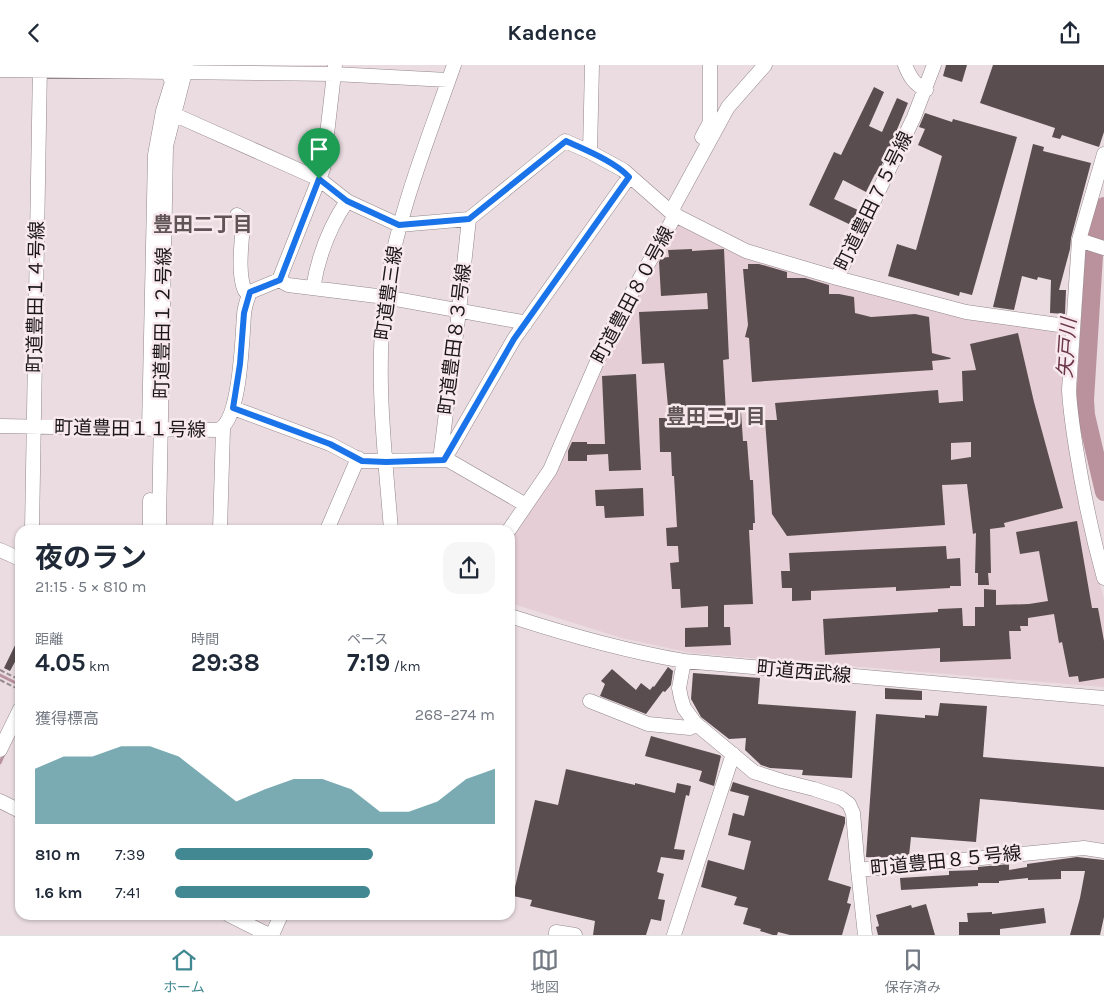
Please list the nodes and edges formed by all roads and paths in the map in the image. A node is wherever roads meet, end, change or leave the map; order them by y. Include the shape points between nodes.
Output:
1 (454, 65) edge
2 (592, 65) edge
3 (710, 65) edge
4 (718, 65) edge
5 (765, 65) edge
6 (905, 65) edge
7 (934, 65) edge
8 (40, 68) edge
9 (180, 69) edge
10 (0, 70) edge
11 (334, 70) edge
12 (448, 80) junction
13 (926, 90) junction
14 (173, 114) junction
15 (721, 120) junction
16 (590, 152) junction
17 (1104, 154) edge
18 (629, 177) junction
19 (319, 179) junction
20 (347, 201) junction
21 (669, 211) junction
22 (237, 215) dead end
23 (469, 219) junction
24 (399, 225) junction
25 (1079, 240) junction
26 (1104, 247) edge
27 (837, 278) junction
28 (280, 280) junction
29 (313, 288) junction
30 (250, 292) junction
31 (385, 297) junction
32 (459, 311) junction
33 (525, 324) junction
34 (1072, 327) junction
35 (233, 408) junction
36 (0, 426) edge
37 (33, 427) junction
38 (154, 429) junction
39 (223, 429) junction
40 (358, 458) junction
41 (442, 460) junction
42 (386, 462) junction
43 (526, 505) junction
44 (32, 525) edge
45 (157, 525) edge
46 (220, 525) edge
47 (329, 525) edge
48 (391, 525) edge
49 (512, 525) edge
50 (0, 550) edge
51 (15, 557) edge
52 (1104, 578) edge
53 (515, 618) edge
54 (684, 661) junction
55 (0, 670) edge
56 (15, 678) edge
57 (0, 680) edge
58 (15, 688) edge
59 (1104, 698) edge
60 (590, 701) dead end
61 (15, 719) edge
62 (695, 723) junction
63 (0, 749) edge
64 (732, 754) junction
65 (0, 801) edge
66 (15, 808) edge
67 (1104, 851) edge
68 (858, 869) junction
69 (239, 920) edge
70 (278, 920) edge
71 (270, 935) edge
72 (556, 935) edge
73 (575, 935) edge
74 (674, 935) edge
75 (864, 935) edge

1 - 12 street, 町道豊三線
2 - 16 street
3 - 21 street via 710,122
4 - 15 street via 717,113
5 - 15 street, 町道豊田８０号線 via 728,107
6 - 13 street via 914,82
7 - 13 street, 町道豊田７５号線
8 - 9 street
8 - 10 street
8 - 37 street, 町道豊田１４号線
9 - 11 street
9 - 14 street, 町道豊田１２号線
9 - 38 street via 168,75 172,82 155,155
11 - 12 street
11 - 19 street via 323,169
12 - 24 street, 町道豊三線
13 - 27 street, 町道豊田７５号線
14 - 19 street
14 - 38 street, 町道豊田１２号線 via 166,145
15 - 21 street, 町道豊田８０号線
16 - 18 street, 町道豊田７５号線 via 623,170
16 - 23 street, 町道豊田７５号線 via 566,141
17 - 25 street
18 - 21 street, 町道豊田７５号線
18 - 33 street
19 - 20 street
19 - 28 street
20 - 24 street
20 - 29 street via 326,243
21 - 27 street, 町道豊田７５号線 via 746,251
21 - 43 street, 町道豊田８０号線 via 672,221 609,334 550,470
22 - 30 street via 243,223 243,287
23 - 24 street
23 - 32 street, 町道豊田８３号線
24 - 31 street, 町道豊三線
25 - 26 street
25 - 34 street
27 - 34 street via 966,312
28 - 29 street via 288,285
28 - 30 street
29 - 31 street
30 - 35 street, 町道豊田１１号線 via 244,313
31 - 32 street
31 - 42 street, 町道豊三線 via 380,368
32 - 33 street
32 - 41 street, 町道豊田８３号線
33 - 41 street
34 - 52 street via 1070,412 1082,484
35 - 39 street, 町道豊田１１号線
35 - 40 street via 330,444
36 - 37 street, 町道豊田１１号線
37 - 38 street, 町道豊田１１号線
37 - 44 street, 町道豊田１４号線
38 - 39 street, 町道豊田１１号線
38 - 45 street, 町道豊田１２号線
39 - 46 street
40 - 42 street
40 - 47 street
41 - 42 street
41 - 43 street
42 - 48 street, 町道豊三線
43 - 49 street, 町道豊田８０号線
50 - 51 street
53 - 54 street, 町道西武線 via 620,649
54 - 59 street, 町道西武線
54 - 62 street, 町道豊田８５号線 via 679,688 684,708
55 - 56 path
57 - 58 path
60 - 62 street via 648,724 690,728
61 - 63 street
62 - 64 street, 町道豊田８５号線
64 - 68 street, 町道豊田８５号線 via 754,771 840,798 849,804 853,813
64 - 74 street
65 - 66 street
67 - 68 street, 町道豊田８５号線 via 1084,848
68 - 75 street
69 - 71 street
70 - 71 street
72 - 73 street via 556,932

